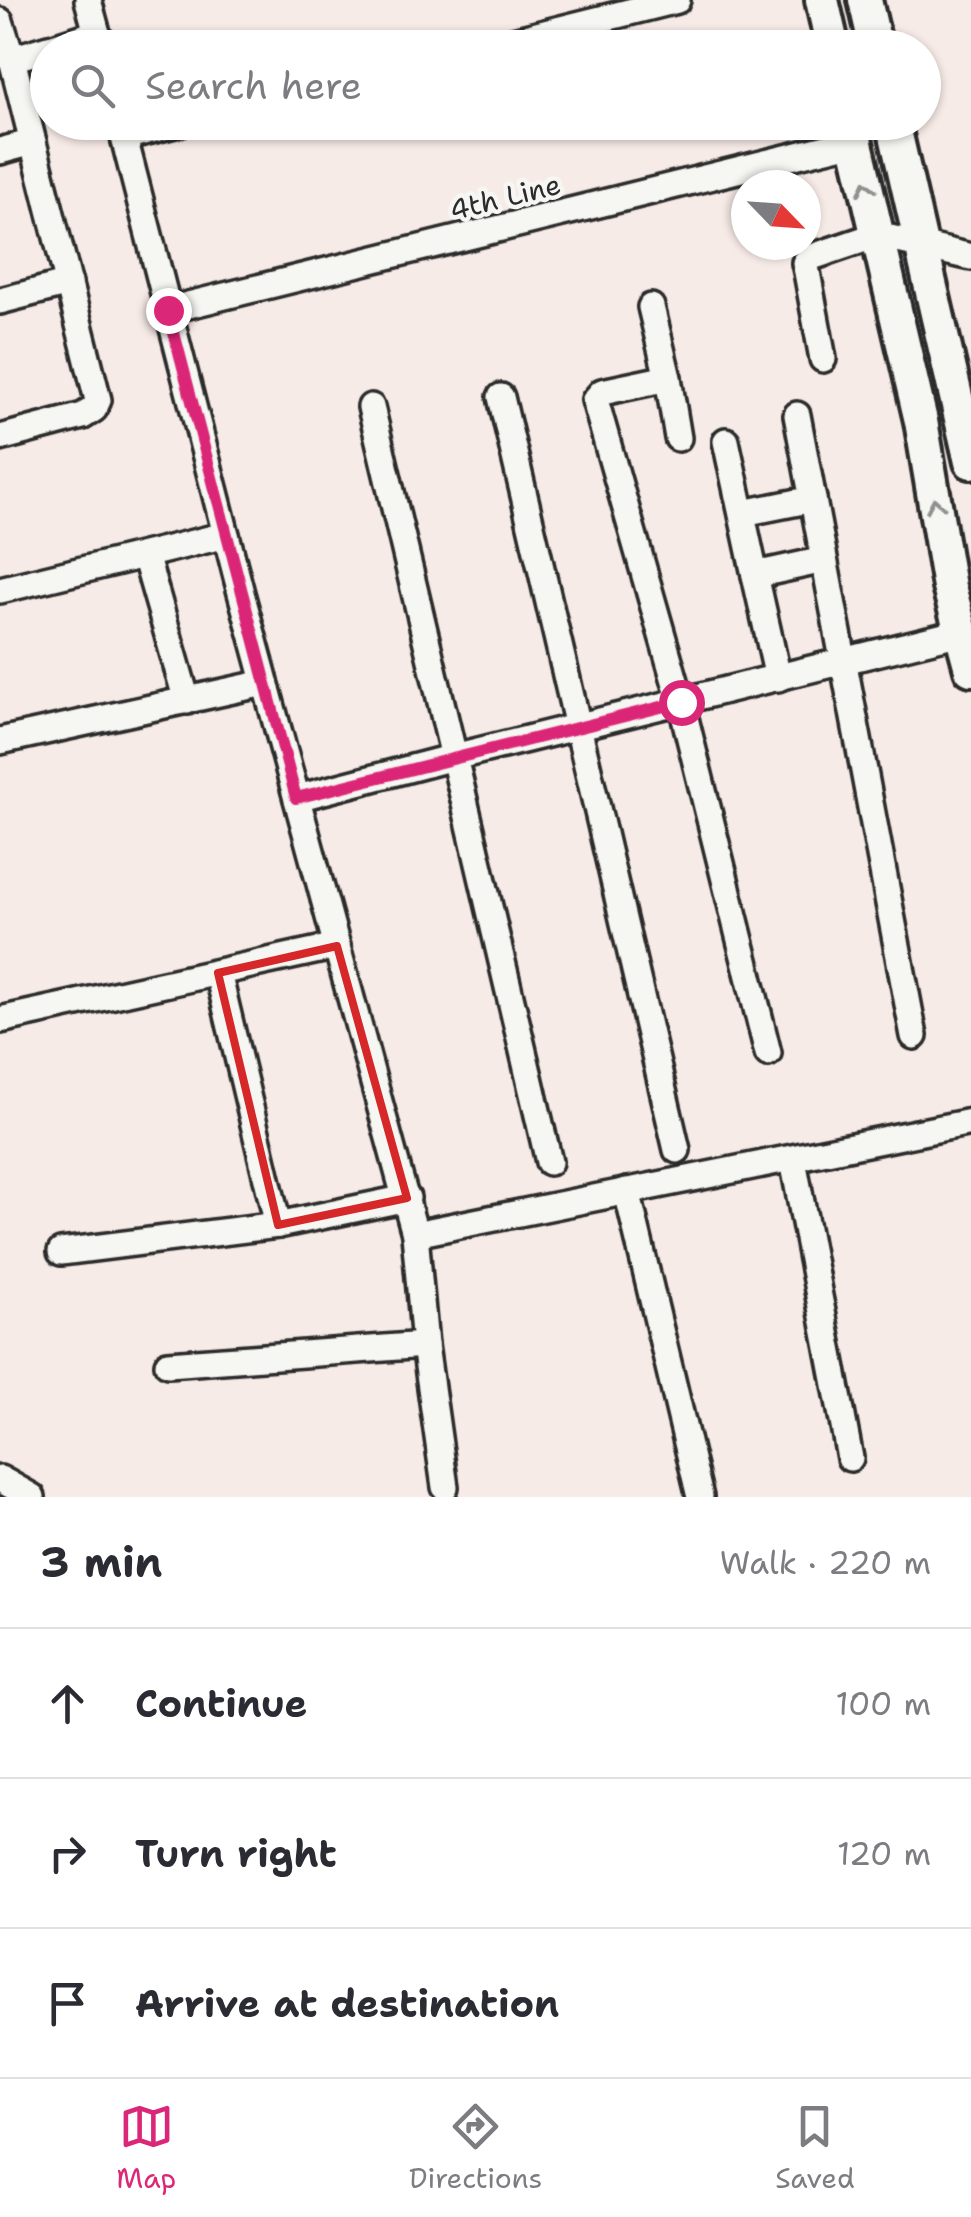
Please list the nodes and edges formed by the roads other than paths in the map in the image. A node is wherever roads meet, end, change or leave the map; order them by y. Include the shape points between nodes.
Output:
1 (88, 0) edge
2 (677, 0) edge
3 (822, 0) edge
4 (865, 0) edge
5 (0, 21) edge
6 (96, 30) edge
7 (557, 30) edge
8 (829, 30) edge
9 (872, 30) edge
10 (30, 54) edge
11 (12, 59) junction
12 (30, 130) edge
13 (125, 140) edge
14 (822, 140) edge
15 (855, 140) edge
16 (897, 140) edge
17 (33, 142) joint
18 (0, 151) edge
19 (877, 235) junction
20 (921, 245) junction
21 (971, 256) edge
22 (69, 283) junction
23 (0, 301) edge
24 (651, 307) dead end
25 (168, 310) junction
26 (823, 358) dead end
27 (668, 378) junction
28 (501, 396) dead end
29 (370, 408) dead end
30 (798, 415) dead end
31 (920, 421) junction
32 (0, 438) edge
33 (678, 438) dead end
34 (726, 441) dead end
35 (969, 445) edge
36 (813, 498) junction
37 (743, 512) junction
38 (226, 536) junction
39 (145, 555) junction
40 (824, 560) junction
41 (755, 576) junction
42 (0, 590) edge
43 (961, 632) junction
44 (844, 662) junction
45 (971, 669) edge
46 (778, 678) junction
47 (265, 683) junction
48 (187, 701) junction
49 (681, 702) junction
50 (579, 726) junction
51 (0, 741) edge
52 (454, 757) junction
53 (296, 798) junction
54 (337, 946) junction
55 (218, 972) junction
56 (0, 1020) edge
57 (914, 1036) dead end
58 (768, 1053) dead end
59 (971, 1122) edge
60 (678, 1150) dead end
61 (793, 1160) junction
62 (549, 1162) dead end
63 (626, 1191) junction
64 (406, 1198) junction
65 (278, 1225) junction
66 (416, 1234) junction
67 (60, 1252) dead end
68 (425, 1345) junction
69 (168, 1364) dead end
70 (850, 1458) dead end
71 (0, 1479) edge
72 (445, 1487) dead end
73 (32, 1497) edge
74 (700, 1497) edge

1 - 6 street
2 - 7 street
3 - 8 street
4 - 9 street
5 - 11 street
10 - 11 street
11 - 12 street
13 - 25 street
14 - 25 street, 4th Line
19 -> 15 street
16 - 20 street
17 - 18 street
17 - 22 street
19 - 20 street
19 - 26 street via 806,263
19 - 31 street
20 - 21 street
20 - 35 street
22 - 23 street
22 - 32 street via 98,400 94,410
24 - 27 street
25 - 38 street
27 - 33 street
27 - 49 street via 602,392 595,400
28 - 50 street
29 - 52 street
30 - 36 street
31 - 35 street
43 -> 31 street
34 - 37 street
36 - 37 street
36 - 40 street
37 - 41 street
38 - 39 street
38 - 47 street
39 - 42 street
39 - 48 street
40 - 41 street
40 - 44 street
41 - 46 street
43 - 44 street
43 - 45 street
44 - 46 street
44 - 57 street
46 - 49 street
47 - 48 street
47 - 53 street
48 - 51 street
49 - 50 street
49 - 58 street
50 - 52 street
50 - 60 street
52 - 53 street
52 - 62 street
53 - 54 street
54 - 55 street
54 - 64 street
55 - 56 street
55 - 65 street
59 - 61 street
61 - 63 street
61 - 70 street
63 - 66 street
63 - 74 street
64 - 65 street
64 - 66 street
65 - 67 street
66 - 68 street
68 - 69 street
68 - 72 street
71 - 73 street

